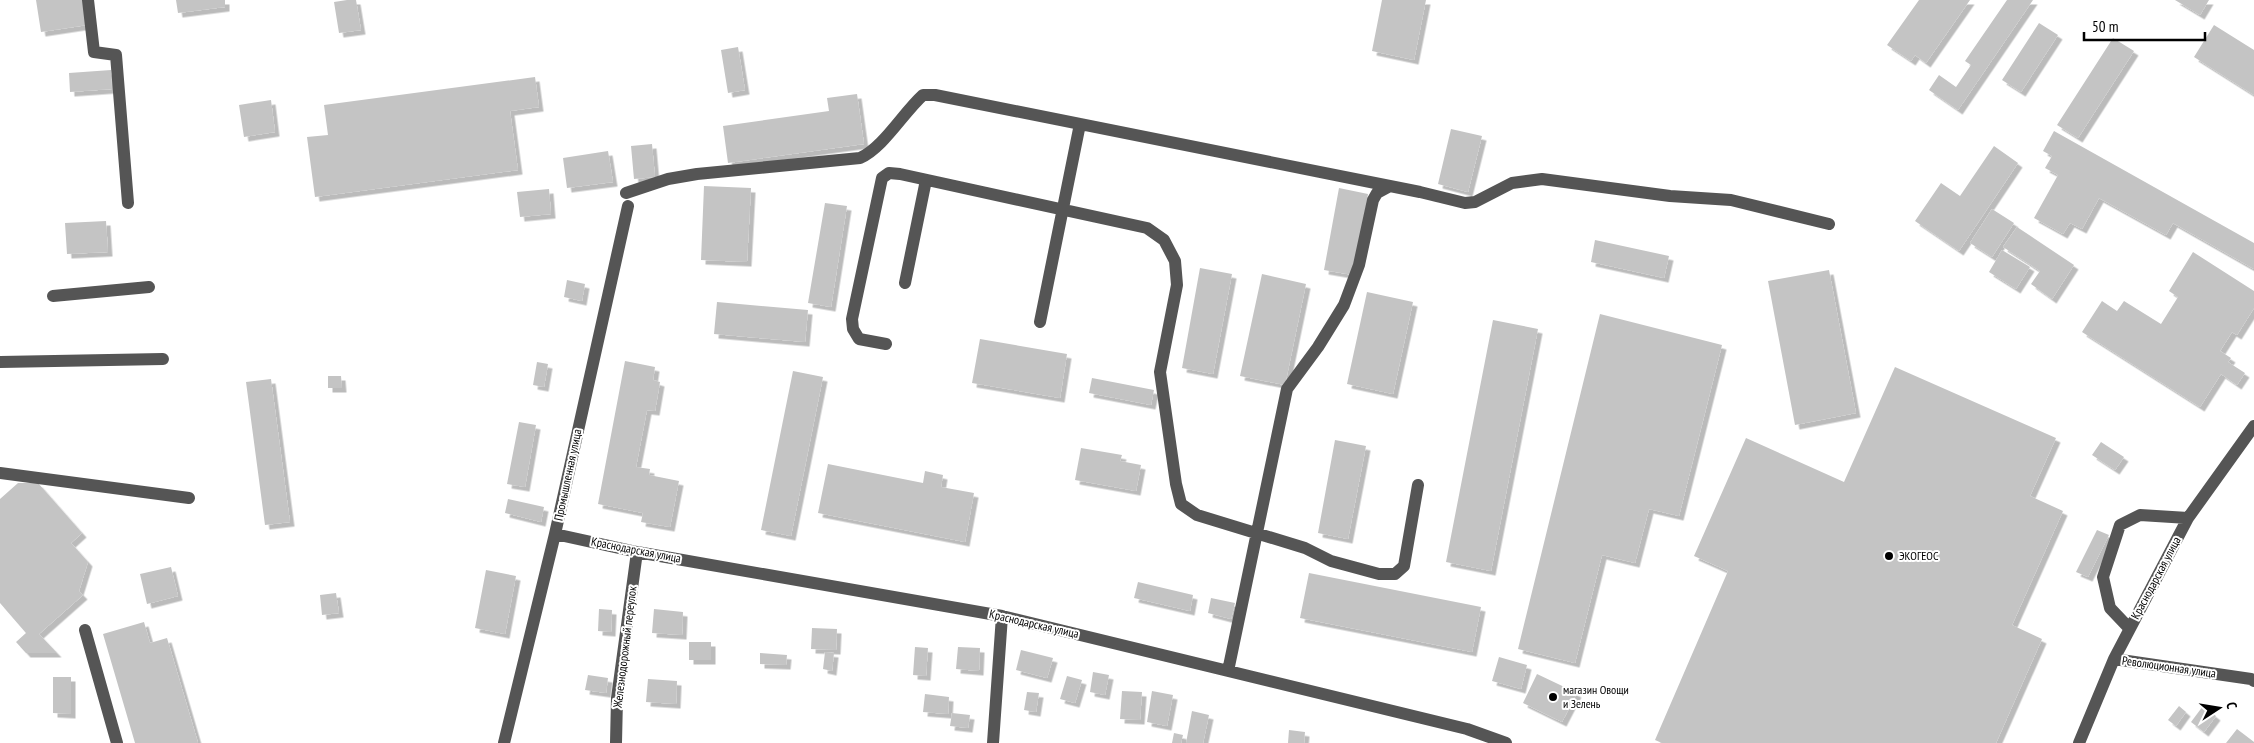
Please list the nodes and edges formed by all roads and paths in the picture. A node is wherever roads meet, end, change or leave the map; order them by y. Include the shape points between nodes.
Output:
1 (88, 0) edge
2 (1080, 124) junction
3 (926, 180) junction
4 (1390, 186) junction
5 (128, 203) dead end
6 (1062, 210) junction
7 (1829, 224) dead end
8 (905, 283) dead end
9 (149, 287) dead end
10 (53, 296) dead end
11 (1040, 322) dead end
12 (886, 344) dead end
13 (163, 359) dead end
14 (0, 362) edge
15 (2254, 426) edge
16 (0, 473) edge
17 (1418, 485) dead end
18 (189, 498) dead end
19 (2188, 518) junction
20 (555, 534) junction
21 (1256, 534) junction
22 (637, 552) junction
23 (1002, 616) junction
24 (2129, 628) junction
25 (85, 630) dead end
26 (2114, 659) junction
27 (1228, 671) junction
28 (2254, 681) edge
29 (117, 743) edge
30 (504, 743) edge
31 (616, 743) edge
32 (993, 743) edge
33 (1506, 743) edge
34 (2079, 743) edge

1 - 5 street via 94,52 116,56
2 - 4 street
2 - 6 street
2 - 20 street, Промышленная улица via 923,95 878,147 860,158 668,179 627,200
3 - 6 street
3 - 8 street
3 - 12 street via 889,173 882,178 852,319 859,339
4 - 7 street via 1465,204 1476,202 1512,183 1542,179 1670,196 1731,200
4 - 21 street via 1377,193 1373,200 1359,265 1344,305 1287,389
6 - 11 street
6 - 21 street via 1147,228 1164,240 1175,261 1177,285 1160,372 1181,504 1197,515
9 - 10 street
13 - 14 street
15 - 19 street, Краснодарская улица
16 - 18 street
17 - 21 street via 1404,566 1395,574 1379,574 1331,561 1305,548
19 - 24 street, Краснодарская улица
19 - 24 street via 2140,515 2120,525 2103,577 2110,608
20 - 22 street, Краснодарская улица
20 - 30 street, Промышленная улица
21 - 27 street
22 - 23 street, Краснодарская улица
22 - 31 street, Железнодорожный переулок via 617,698
23 - 27 street, Краснодарская улица
23 - 32 street
24 - 26 street, Краснодарская улица
25 - 29 street
26 - 28 street, Революционная улица
26 - 34 street, Краснодарская улица
27 - 33 street, Краснодарская улица via 1467,729

